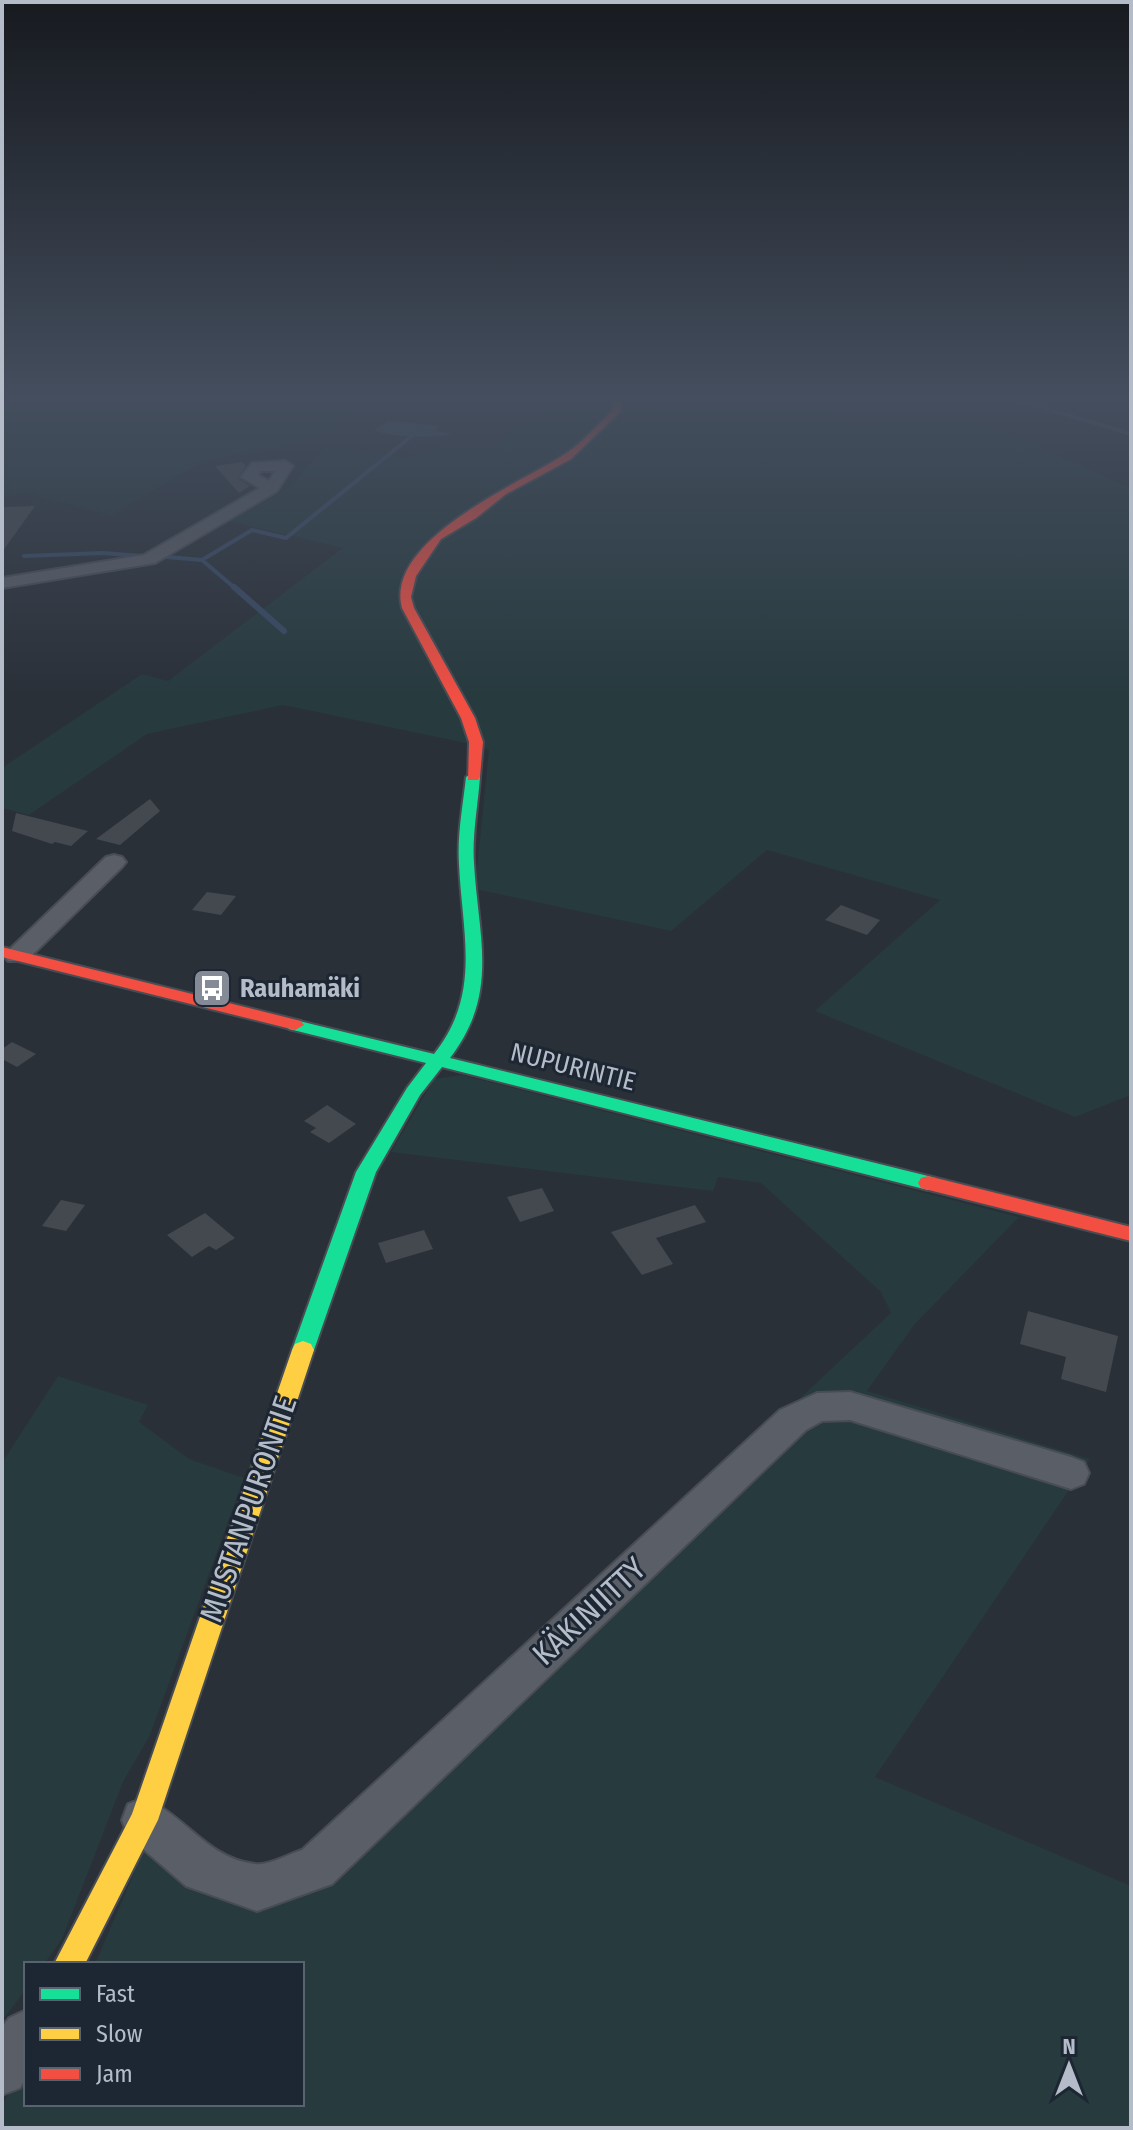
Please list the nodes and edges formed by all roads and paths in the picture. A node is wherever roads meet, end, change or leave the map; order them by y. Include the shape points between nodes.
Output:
1 (256, 497) edge
2 (495, 497) edge
3 (2, 583) edge
4 (114, 862) dead end
5 (10, 954) edge
6 (439, 1060) junction
7 (1131, 1234) edge
8 (1071, 1473) dead end
9 (144, 1820) junction
10 (70, 1962) edge
11 (24, 2038) edge
12 (2, 2070) edge

1 - 3 street via 149,559
2 - 6 street, MUSTANPURONTIE via 437,537 406,586 408,608 476,742 466,861 476,947 472,993 455,1039
4 - 5 street
5 - 6 street, NUPURINTIE
6 - 7 street, NUPURINTIE
6 - 9 street, MUSTANPURONTIE via 413,1092 366,1172
8 - 9 street, KÄKINIITTY via 850,1406 817,1407 793,1420 316,1868 257,1888 202,1870
9 - 10 street, MUSTANPURONTIE
11 - 12 street

